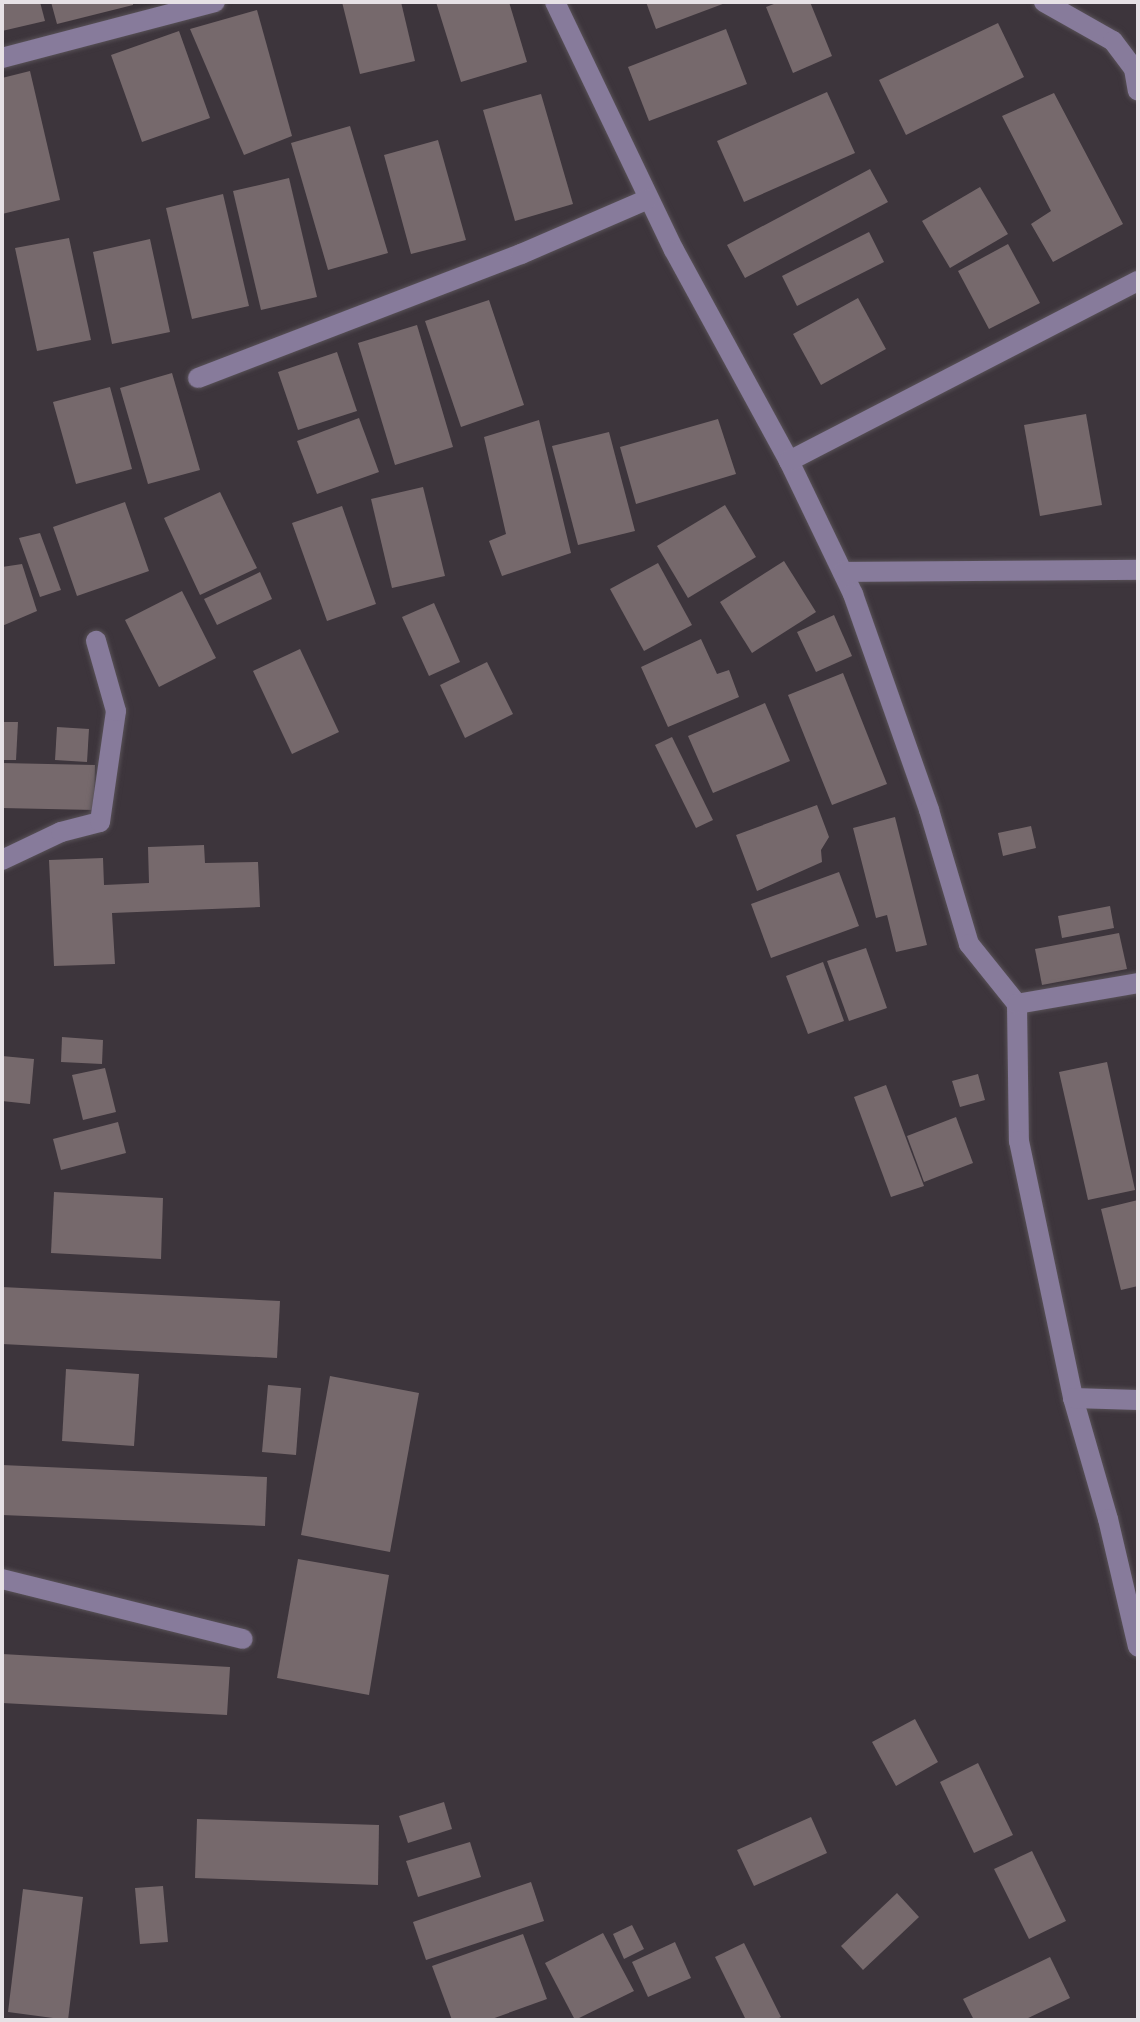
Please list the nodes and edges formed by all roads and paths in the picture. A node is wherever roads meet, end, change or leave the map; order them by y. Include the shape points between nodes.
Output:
1 (215, 2) edge
2 (555, 2) edge
3 (1044, 2) edge
4 (2, 58) edge
5 (1138, 91) edge
6 (648, 199) junction
7 (1138, 281) edge
8 (198, 378) dead end
9 (789, 461) junction
10 (1138, 570) edge
11 (843, 572) junction
12 (96, 641) dead end
13 (2, 860) edge
14 (1138, 983) edge
15 (1017, 1004) junction
16 (1073, 1398) junction
17 (1138, 1400) edge
18 (2, 1579) edge
19 (243, 1639) dead end
20 (1138, 1647) edge

1 - 4 street
2 - 6 street
3 - 5 street via 1113,41 1134,69
6 - 8 street via 521,254
6 - 9 street
7 - 9 street
9 - 11 street
10 - 11 street
11 - 15 street via 890,695 969,944
12 - 13 street via 116,711 100,822 61,832
14 - 15 street
15 - 16 street via 1019,1141
16 - 17 street
16 - 20 street
18 - 19 street

